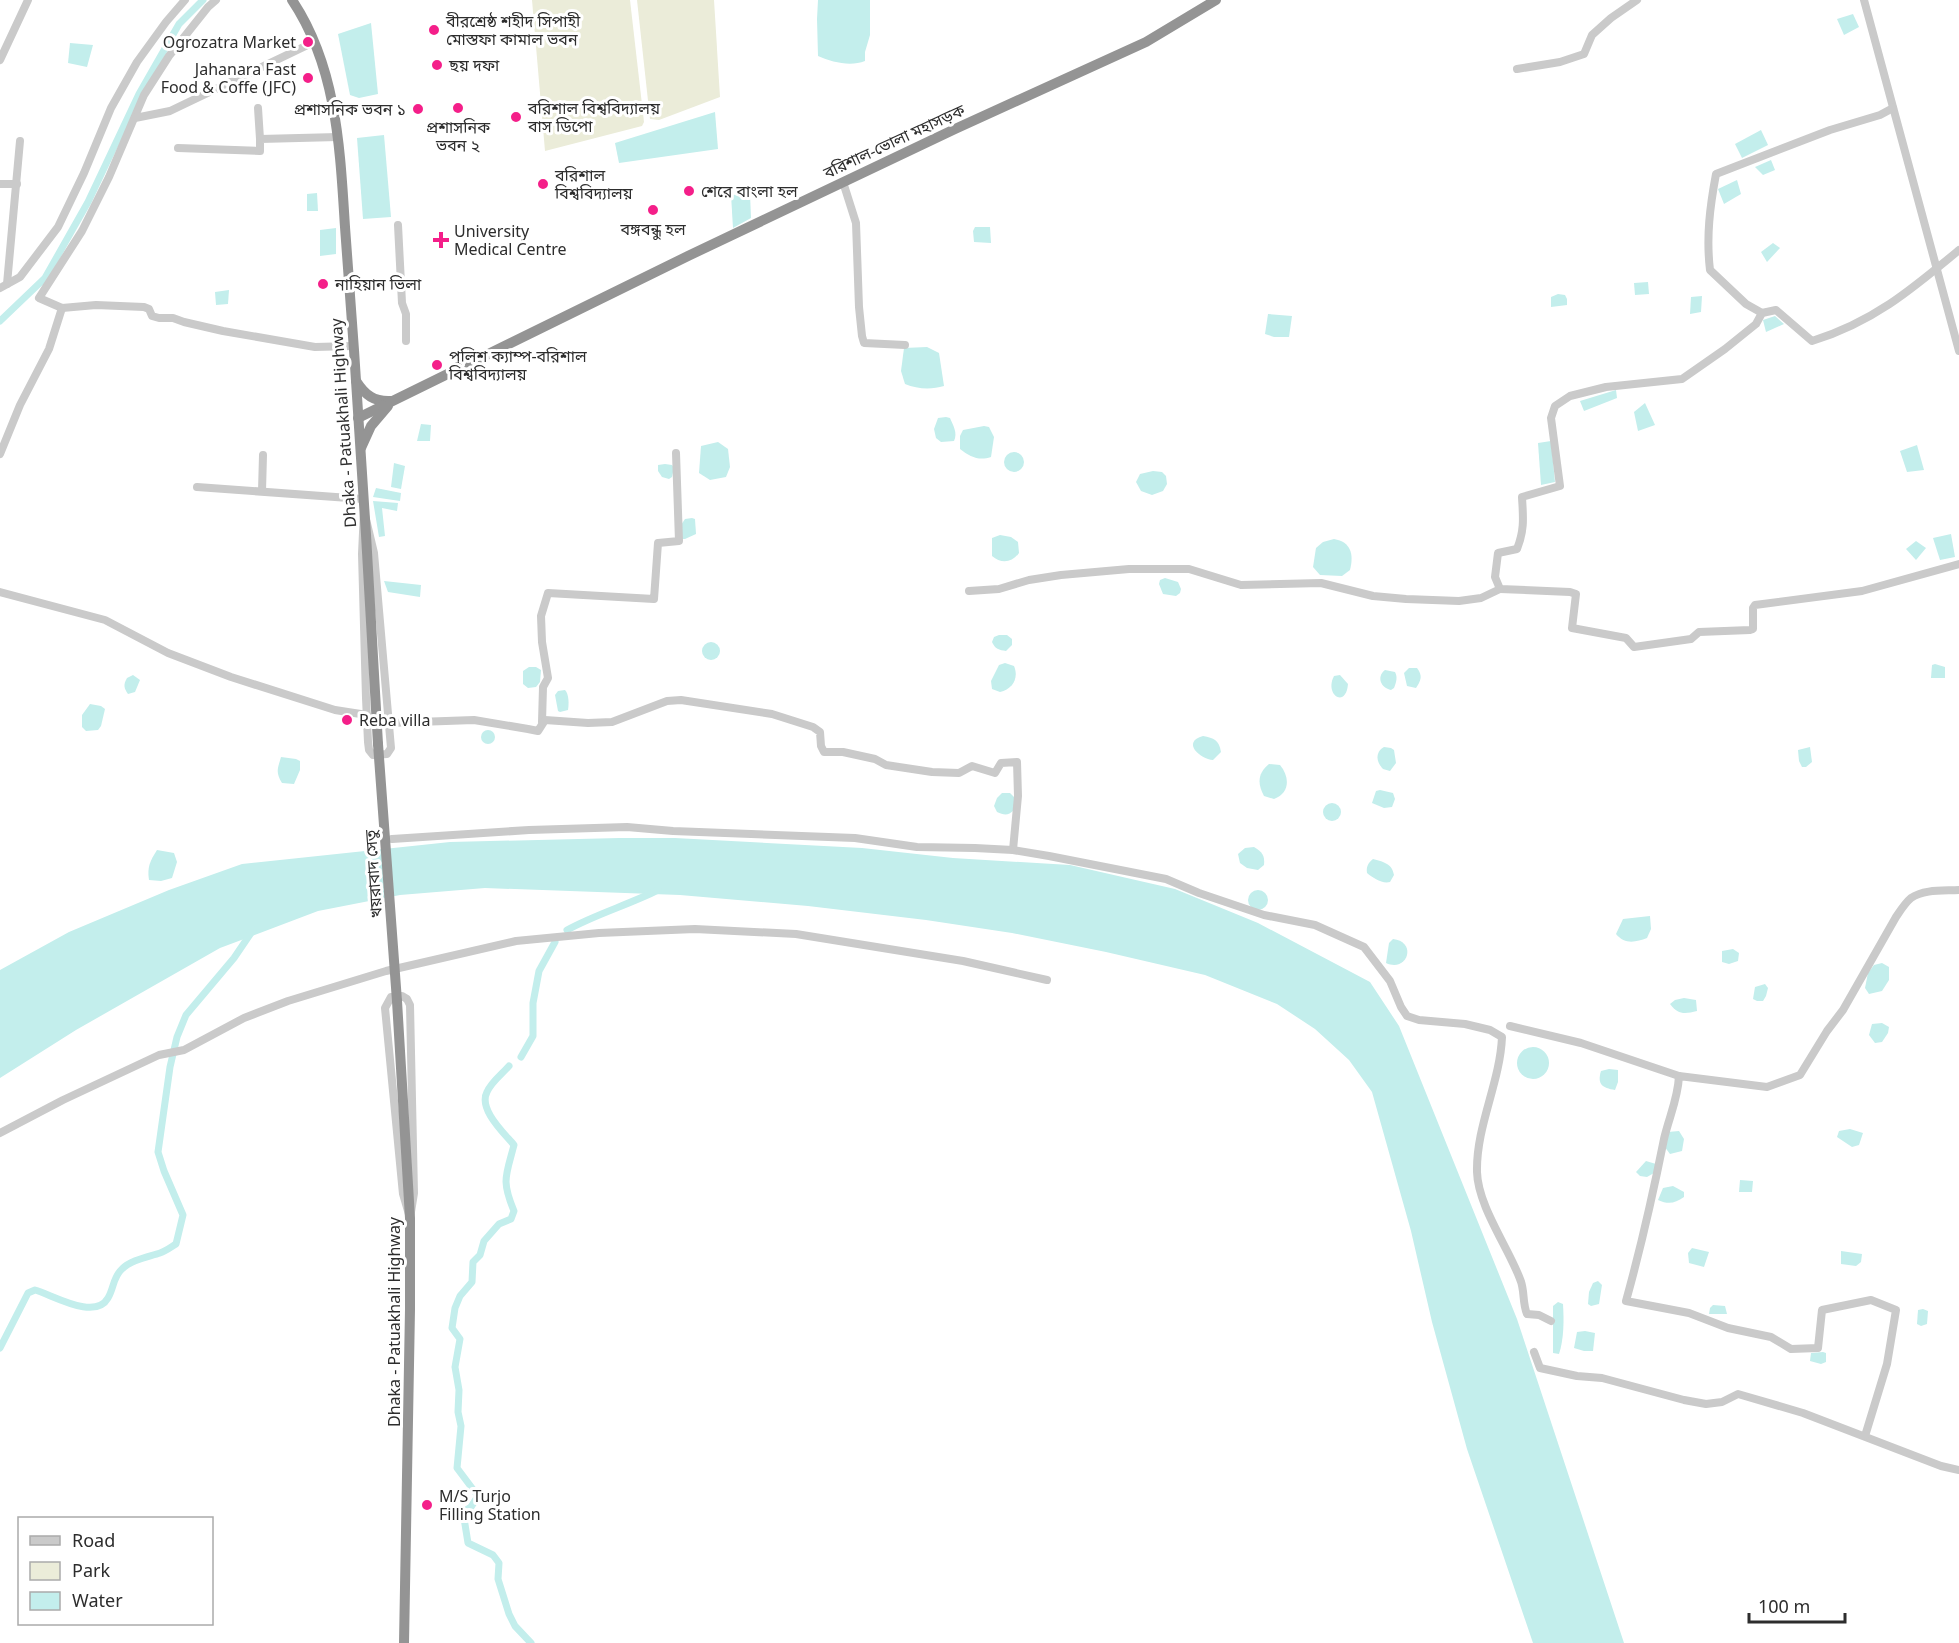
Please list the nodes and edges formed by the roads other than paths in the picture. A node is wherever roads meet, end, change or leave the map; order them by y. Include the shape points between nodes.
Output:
1 (28, 0) edge
2 (185, 0) edge
3 (216, 0) edge
4 (1216, 0) edge
5 (1637, 0) edge
6 (1864, 0) edge
7 (293, 2) edge
8 (314, 42) junction
9 (0, 60) edge
10 (1517, 69) dead end
11 (258, 108) dead end
12 (1893, 108) junction
13 (135, 118) junction
14 (338, 137) junction
15 (260, 139) junction
16 (20, 141) dead end
17 (178, 148) dead end
18 (843, 182) junction
19 (0, 184) edge
20 (16, 184) junction
21 (398, 225) dead end
22 (1959, 250) edge
23 (1936, 267) junction
24 (4, 286) edge
25 (62, 308) junction
26 (1762, 312) junction
27 (406, 341) dead end
28 (905, 345) dead end
29 (353, 346) junction
30 (1959, 351) edge
31 (356, 381) junction
32 (392, 401) junction
33 (358, 418) junction
34 (361, 448) junction
35 (676, 453) dead end
36 (0, 454) edge
37 (263, 455) dead end
38 (197, 487) dead end
39 (262, 491) junction
40 (363, 499) junction
41 (364, 511) junction
42 (1959, 564) edge
43 (1500, 589) junction
44 (969, 591) dead end
45 (0, 592) edge
46 (367, 715) junction
47 (542, 722) junction
48 (389, 723) junction
49 (378, 744) joint
50 (392, 839) dead end
51 (1013, 850) junction
52 (1959, 890) edge
53 (1047, 980) dead end
54 (397, 1001) joint
55 (1510, 1026) dead end
56 (1679, 1076) junction
57 (0, 1133) edge
58 (410, 1218) junction
59 (1551, 1321) dead end
60 (1534, 1352) dead end
61 (1865, 1436) junction
62 (1959, 1470) edge
63 (404, 1643) edge

1 - 9 street
2 - 24 street via 137,62 111,108 58,227 20,277
3 - 13 street via 170,56 144,95
4 - 18 highway, বরিশাল-ভোলা মহাসড়ক via 1146,42
5 - 10 street via 1592,34 1584,54
6 - 12 street
7 - 8 highway, Dhaka - Patuakhali Highway
8 - 13 street via 170,111
8 - 14 highway, Dhaka - Patuakhali Highway via 332,94
11 - 15 street
12 - 23 street
12 - 26 street via 1716,174 1707,246 1710,270 1746,304
13 - 25 street via 82,231 39,298
14 - 15 street
14 - 29 highway, Dhaka - Patuakhali Highway
15 - 17 street via 260,152
16 - 20 street
18 - 28 street via 856,223 864,343
18 - 32 highway, বরিশাল-ভোলা মহাসড়ক
19 - 20 street
20 - 24 street
21 - 27 street
22 - 23 street
23 - 26 street via 1900,298 1863,321 1812,341 1776,310
23 - 30 street
25 - 29 street via 144,306 152,316 223,331 315,347
25 - 36 street via 49,349
26 - 43 street via 1756,324 1682,379 1606,387 1570,396 1556,406 1551,418 1560,486 1522,497 1520,542 1517,549 1498,554 1495,577
29 - 31 highway, Dhaka - Patuakhali Highway
31 - 32 highway via 375,400
31 - 33 highway, Dhaka - Patuakhali Highway
32 - 33 highway, বরিশাল-ভোলা মহাসড়ক
32 - 34 highway via 371,426
33 - 34 highway, Dhaka - Patuakhali Highway
34 - 40 highway, Dhaka - Patuakhali Highway
35 - 47 street via 679,542 658,543 654,599 548,593 541,616 548,678 543,687
37 - 39 street
38 - 39 street
39 - 40 street
40 - 41 highway, Dhaka - Patuakhali Highway
41 - 46 street
41 - 48 street via 374,553
41 - 49 highway, Dhaka - Patuakhali Highway
42 - 43 street via 1862,591 1755,605 1754,626 1750,630 1699,632 1691,639 1634,647 1626,638 1572,628 1576,594
43 - 44 street via 1482,598 1459,601 1406,599 1373,596 1321,583 1241,585 1189,569 1129,569 1061,575
45 - 46 street via 105,620 168,653 231,677 335,710
46 - 48 street via 369,750 373,755 387,754 391,748
47 - 48 street via 538,731 474,720
47 - 51 street via 612,722 667,701 681,700 772,714 820,732 824,752 843,752 900,768 959,773 972,766 995,773 1001,763 1017,762
49 - 54 highway, খয়রাবাদ সেতু, bridge
50 - 51 street via 627,827
51 - 59 street via 1167,879 1264,915 1315,925 1364,947 1390,981 1407,1016 1465,1024 1502,1037 1481,1139 1477,1172 1480,1193 1522,1282 1527,1314
52 - 56 street via 1932,891 1912,897 1904,906 1800,1075 1767,1087
53 - 57 street via 963,961 796,934 695,929 516,940 386,970 288,1000 184,1050 159,1055
54 - 58 highway, Dhaka - Patuakhali Highway
55 - 56 street via 1581,1043
56 - 61 street via 1626,1301 1689,1313 1728,1328 1771,1337 1791,1349 1818,1348 1822,1310 1871,1299 1896,1310 1887,1364
58 - 58 street via 403,1194 386,1008 391,997 402,996 410,1005 414,1194
58 - 63 highway, Dhaka - Patuakhali Highway
60 - 61 street via 1540,1368 1602,1378 1706,1404 1738,1394
61 - 62 street

